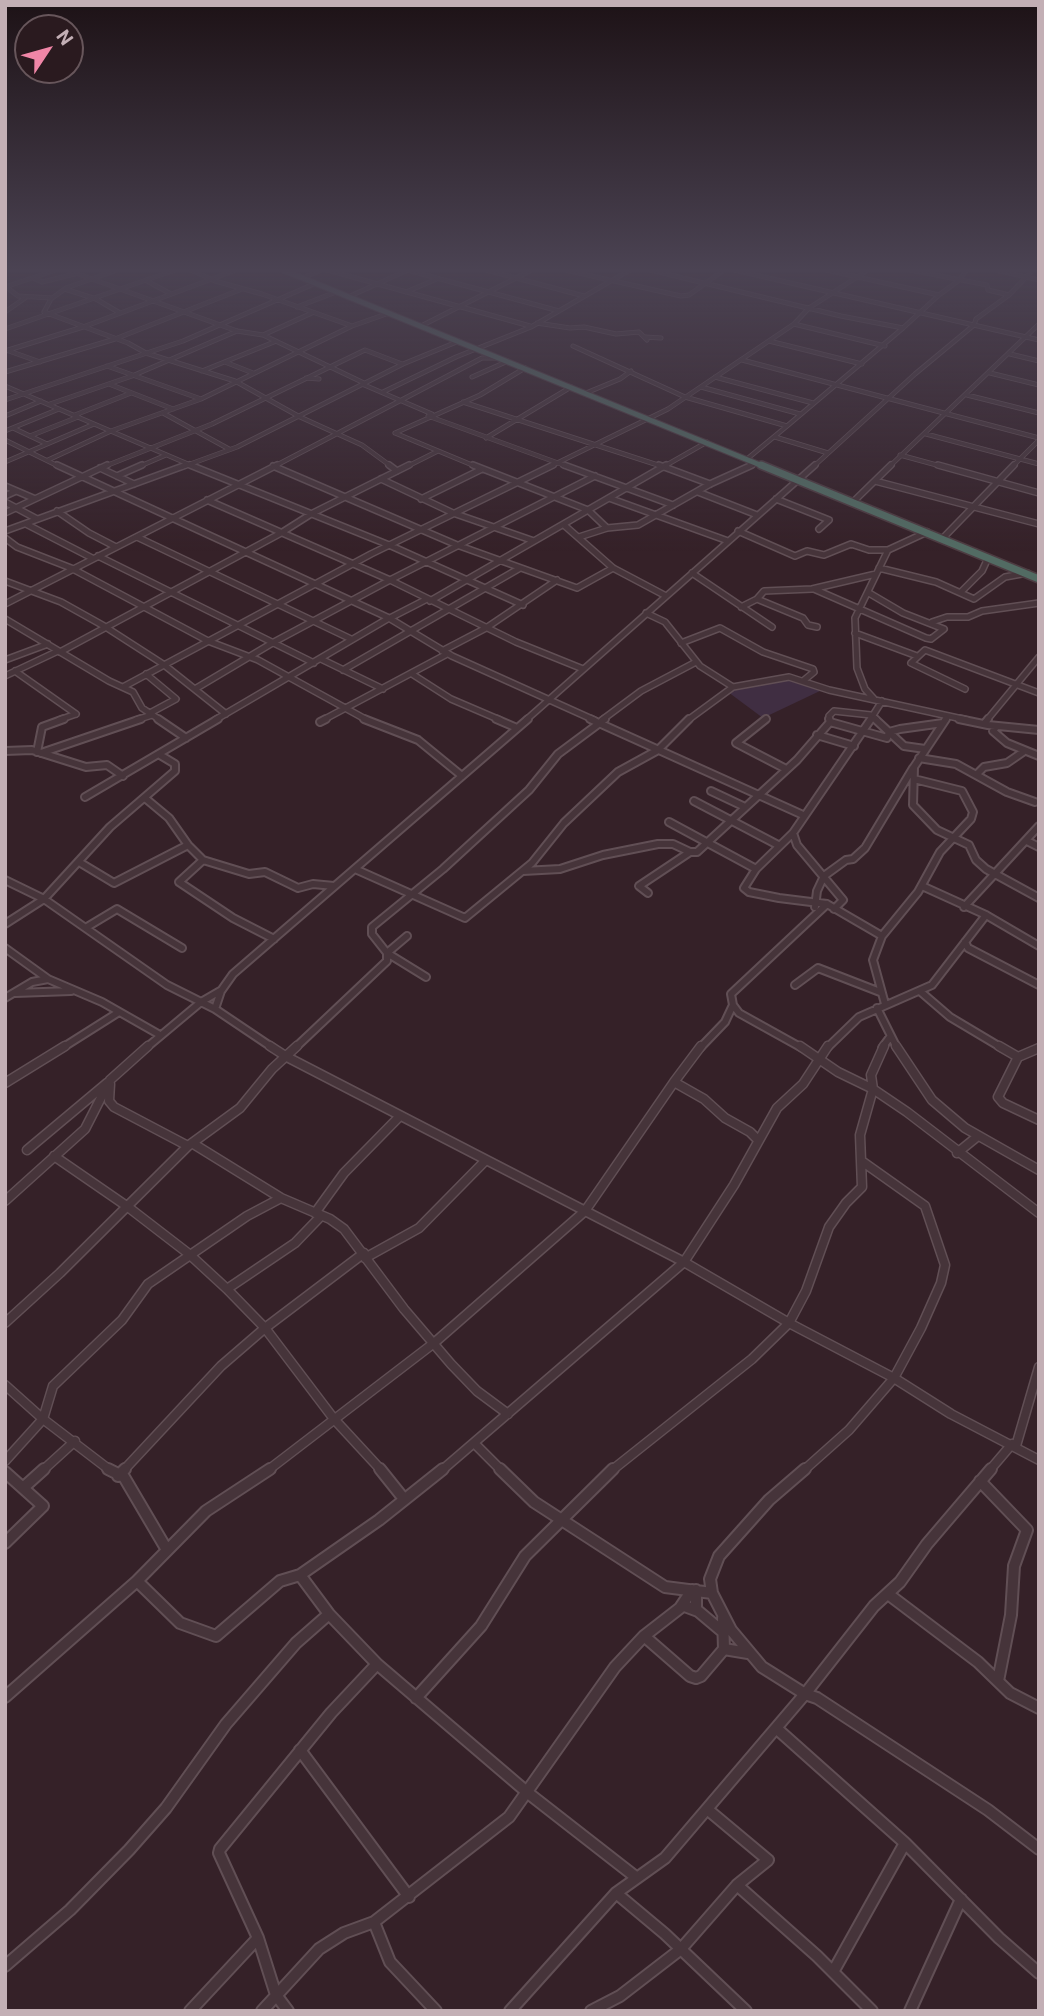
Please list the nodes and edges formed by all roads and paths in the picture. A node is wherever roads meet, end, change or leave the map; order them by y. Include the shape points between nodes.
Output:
1 (33, 364) edge
2 (113, 364) edge
3 (162, 364) edge
4 (183, 364) edge
5 (219, 364) edge
6 (230, 364) edge
7 (272, 364) edge
8 (326, 364) edge
9 (334, 364) edge
10 (443, 364) edge
11 (471, 364) edge
12 (503, 364) edge
13 (514, 364) edge
14 (615, 364) edge
15 (736, 364) edge
16 (758, 364) edge
17 (862, 364) edge
18 (928, 364) edge
19 (999, 364) edge
20 (403, 365) edge
21 (107, 366) junction
22 (330, 366) junction
23 (525, 368) junction
24 (201, 371) junction
25 (631, 371) junction
26 (5, 372) edge
27 (253, 373) junction
28 (990, 373) junction
29 (132, 376) junction
30 (472, 377) dead end
31 (715, 377) junction
32 (305, 378) junction
33 (319, 379) dead end
34 (235, 381) junction
35 (108, 384) junction
36 (363, 384) junction
37 (836, 384) junction
38 (1039, 385) edge
39 (5, 386) edge
40 (571, 387) junction
41 (701, 387) junction
42 (167, 389) junction
43 (383, 392) junction
44 (131, 393) junction
45 (586, 393) junction
46 (25, 394) junction
47 (967, 394) junction
48 (144, 397) junction
49 (265, 397) junction
50 (685, 397) junction
51 (201, 398) junction
52 (889, 398) junction
53 (401, 399) junction
54 (5, 400) edge
55 (41, 401) junction
56 (463, 402) junction
57 (813, 403) junction
58 (50, 405) junction
59 (59, 409) junction
60 (174, 409) junction
61 (163, 413) junction
62 (948, 413) junction
63 (1039, 413) edge
64 (800, 414) junction
65 (430, 415) junction
66 (5, 416) edge
67 (76, 416) junction
68 (300, 416) junction
69 (519, 419) junction
70 (649, 419) junction
71 (94, 424) junction
72 (787, 426) junction
73 (13, 428) junction
74 (197, 430) junction
75 (111, 431) junction
76 (5, 432) edge
77 (337, 433) junction
78 (926, 433) junction
79 (30, 436) junction
80 (775, 436) junction
81 (486, 438) junction
82 (1039, 439) edge
83 (5, 440) edge
84 (707, 442) junction
85 (47, 444) junction
86 (597, 444) junction
87 (149, 448) junction
88 (230, 450) junction
89 (28, 451) junction
90 (438, 451) junction
91 (828, 453) junction
92 (166, 455) junction
93 (900, 455) junction
94 (747, 458) junction
95 (1020, 459) junction
96 (48, 460) junction
97 (5, 462) edge
98 (757, 463) junction
99 (187, 464) junction
100 (556, 464) junction
101 (1039, 464) edge
102 (273, 466) junction
103 (666, 467) junction
104 (100, 468) junction
105 (482, 469) junction
106 (397, 471) junction
107 (80, 476) junction
108 (117, 476) junction
109 (595, 476) junction
110 (381, 479) junction
111 (799, 480) junction
112 (875, 481) junction
113 (995, 482) junction
114 (515, 483) junction
115 (134, 484) junction
116 (238, 484) junction
117 (710, 484) junction
118 (5, 486) edge
119 (627, 488) junction
120 (16, 491) junction
121 (111, 492) junction
122 (698, 492) junction
123 (1039, 493) edge
124 (5, 495) edge
125 (345, 496) junction
126 (553, 496) junction
127 (33, 498) junction
128 (609, 498) junction
129 (421, 499) junction
130 (776, 499) junction
131 (207, 500) junction
132 (5, 502) edge
133 (853, 502) junction
134 (673, 505) junction
135 (972, 505) junction
136 (16, 507) junction
137 (588, 510) junction
138 (57, 511) junction
139 (5, 513) edge
140 (453, 513) junction
141 (311, 514) junction
142 (657, 515) junction
143 (757, 515) junction
144 (37, 519) junction
145 (174, 519) junction
146 (8, 522) dead end
147 (26, 524) junction
148 (1039, 524) edge
149 (564, 525) junction
150 (15, 527) junction
151 (492, 527) junction
152 (607, 528) junction
153 (421, 529) junction
154 (819, 529) dead end
155 (5, 531) edge
156 (738, 531) junction
157 (281, 533) junction
158 (927, 533) junction
159 (137, 537) junction
160 (579, 537) junction
161 (5, 538) edge
162 (942, 539) junction
163 (534, 541) junction
164 (728, 541) junction
165 (389, 545) junction
166 (457, 545) junction
167 (116, 547) junction
168 (888, 550) junction
169 (244, 551) junction
170 (95, 557) junction
171 (988, 558) junction
172 (499, 560) junction
173 (426, 561) junction
174 (353, 563) junction
175 (71, 568) junction
176 (520, 568) junction
177 (613, 568) junction
178 (207, 570) junction
179 (877, 571) junction
180 (692, 573) junction
181 (1027, 573) junction
182 (1039, 579) edge
183 (390, 580) junction
184 (466, 580) junction
185 (557, 580) junction
186 (5, 581) edge
187 (316, 583) junction
188 (484, 588) junction
189 (814, 589) junction
190 (171, 591) junction
191 (32, 592) junction
192 (961, 592) junction
193 (869, 593) junction
194 (666, 596) junction
195 (757, 599) junction
196 (352, 600) junction
197 (428, 600) junction
198 (1039, 603) edge
199 (5, 604) edge
200 (276, 604) junction
201 (523, 605) junction
202 (144, 606) junction
203 (741, 607) junction
204 (859, 609) junction
205 (448, 610) junction
206 (646, 613) junction
207 (390, 618) junction
208 (5, 619) edge
209 (315, 621) junction
210 (931, 622) junction
211 (238, 625) junction
212 (104, 626) junction
213 (772, 627) dead end
214 (817, 627) dead end
215 (486, 628) junction
216 (413, 632) junction
217 (855, 633) junction
218 (351, 639) junction
219 (208, 641) junction
220 (274, 642) junction
221 (681, 643) junction
222 (48, 644) junction
223 (59, 652) junction
224 (444, 652) junction
225 (917, 656) junction
226 (248, 657) junction
227 (321, 659) junction
228 (1038, 659) edge
229 (5, 660) edge
230 (696, 662) junction
231 (314, 663) junction
232 (163, 664) junction
233 (583, 669) junction
234 (343, 670) junction
235 (15, 671) junction
236 (146, 674) junction
237 (412, 674) junction
238 (5, 676) edge
239 (291, 677) junction
240 (861, 679) junction
241 (803, 681) junction
242 (1015, 684) junction
243 (123, 687) junction
244 (733, 687) junction
245 (383, 689) junction
246 (965, 689) dead end
247 (195, 690) junction
248 (1039, 693) edge
249 (854, 695) junction
250 (549, 700) junction
251 (879, 700) junction
252 (345, 708) junction
253 (151, 714) junction
254 (226, 714) junction
255 (871, 715) junction
256 (948, 716) junction
257 (766, 719) dead end
258 (320, 722) dead end
259 (830, 722) junction
260 (597, 723) junction
261 (943, 723) junction
262 (984, 724) junction
263 (996, 727) junction
264 (517, 728) junction
265 (865, 730) junction
266 (1039, 730) edge
267 (889, 732) junction
268 (817, 735) junction
269 (186, 738) junction
270 (855, 746) junction
271 (925, 749) junction
272 (658, 750) junction
273 (5, 751) edge
274 (39, 752) junction
275 (1023, 752) junction
276 (160, 755) junction
277 (1039, 756) edge
278 (919, 758) junction
279 (914, 767) junction
280 (786, 769) junction
281 (976, 775) junction
282 (123, 776) junction
283 (462, 776) junction
284 (914, 779) junction
285 (711, 791) dead end
286 (758, 793) junction
287 (85, 797) dead end
288 (145, 798) junction
289 (694, 801) dead end
290 (1038, 802) edge
291 (745, 807) junction
292 (803, 815) junction
293 (669, 822) dead end
294 (732, 822) junction
295 (1039, 826) edge
296 (793, 833) junction
297 (953, 837) junction
298 (1027, 841) junction
299 (707, 843) junction
300 (188, 845) junction
301 (778, 845) junction
302 (1039, 847) edge
303 (690, 852) junction
304 (203, 860) junction
305 (79, 862) junction
306 (355, 869) junction
307 (756, 869) junction
308 (522, 871) junction
309 (996, 874) junction
310 (824, 876) junction
311 (5, 880) edge
312 (334, 886) junction
313 (922, 886) junction
314 (414, 892) junction
315 (648, 893) dead end
316 (1039, 898) edge
317 (44, 899) junction
318 (814, 902) junction
319 (830, 906) junction
320 (964, 907) junction
321 (817, 912) junction
322 (986, 915) junction
323 (5, 924) edge
324 (86, 927) junction
325 (407, 936) dead end
326 (882, 936) junction
327 (274, 939) junction
328 (965, 942) junction
329 (1039, 946) edge
330 (5, 948) edge
331 (182, 948) dead end
332 (387, 953) junction
333 (39, 973) junction
334 (426, 976) dead end
335 (48, 979) junction
336 (32, 982) junction
337 (794, 985) dead end
338 (1039, 985) edge
339 (72, 991) junction
340 (221, 991) junction
341 (880, 992) junction
342 (921, 992) junction
343 (15, 993) junction
344 (5, 998) edge
345 (201, 1002) junction
346 (733, 1005) junction
347 (881, 1006) junction
348 (212, 1008) junction
349 (119, 1012) junction
350 (191, 1013) junction
351 (160, 1035) junction
352 (890, 1037) junction
353 (1039, 1048) edge
354 (287, 1057) junction
355 (1018, 1057) junction
356 (819, 1058) junction
357 (110, 1080) junction
358 (674, 1082) junction
359 (5, 1083) edge
360 (873, 1089) junction
361 (399, 1117) junction
362 (1039, 1120) edge
363 (978, 1136) junction
364 (758, 1140) junction
365 (190, 1145) junction
366 (27, 1150) dead end
367 (957, 1153) junction
368 (54, 1156) junction
369 (486, 1160) junction
370 (863, 1163) junction
371 (1039, 1170) edge
372 (281, 1198) junction
373 (5, 1201) edge
374 (128, 1207) junction
375 (585, 1211) junction
376 (1039, 1213) edge
377 (318, 1214) junction
378 (189, 1254) junction
379 (364, 1256) junction
380 (684, 1262) junction
381 (227, 1289) junction
382 (5, 1323) edge
383 (789, 1323) junction
384 (265, 1328) junction
385 (434, 1343) junction
386 (1039, 1367) edge
387 (894, 1378) junction
388 (5, 1385) edge
389 (508, 1414) junction
390 (43, 1419) junction
391 (334, 1419) junction
392 (75, 1441) junction
393 (474, 1443) junction
394 (1014, 1445) junction
395 (1039, 1460) edge
396 (5, 1461) edge
397 (5, 1472) edge
398 (118, 1476) junction
399 (980, 1481) junction
400 (24, 1487) junction
401 (404, 1499) junction
402 (562, 1518) junction
403 (5, 1543) edge
404 (167, 1550) junction
405 (300, 1575) junction
406 (710, 1579) junction
407 (137, 1581) junction
408 (696, 1590) junction
409 (712, 1593) junction
410 (888, 1594) junction
411 (682, 1605) junction
412 (696, 1611) junction
413 (329, 1614) junction
414 (723, 1617) junction
415 (723, 1632) junction
416 (644, 1636) junction
417 (724, 1649) junction
418 (748, 1653) junction
419 (377, 1664) junction
420 (998, 1681) junction
421 (804, 1694) junction
422 (5, 1697) edge
423 (416, 1698) junction
424 (1039, 1708) edge
425 (776, 1728) junction
426 (300, 1750) junction
427 (528, 1793) junction
428 (707, 1809) junction
429 (905, 1843) junction
430 (1039, 1849) edge
431 (637, 1878) junction
432 (737, 1885) junction
433 (616, 1893) junction
434 (409, 1897) junction
435 (961, 1899) junction
436 (374, 1922) junction
437 (258, 1938) junction
438 (681, 1949) junction
439 (5, 1966) edge
440 (834, 1972) junction
441 (1039, 1973) edge
442 (275, 1995) junction
443 (609, 2007) edge
444 (190, 2011) edge
445 (262, 2011) edge
446 (288, 2011) edge
447 (436, 2011) edge
448 (510, 2011) edge
449 (591, 2011) edge
450 (746, 2011) edge
451 (872, 2011) edge
452 (909, 2011) edge

1 - 26 street
2 - 21 street
3 - 29 street
4 - 24 street
5 - 24 street
6 - 27 street
7 - 27 street
8 - 22 street
9 - 22 street
10 - 43 street
11 - 53 street
12 - 30 street
13 - 23 highway
14 - 25 street
15 - 31 street
16 - 37 street
17 - 37 street
18 - 52 street
19 - 28 street
20 - 36 street
21 - 29 street
21 - 46 street
22 - 32 street
22 - 36 street
23 - 40 highway
23 - 56 street
24 - 34 street
25 - 45 street
25 - 50 street
27 - 34 street
28 - 38 street
28 - 47 street
29 - 35 street
29 - 42 street
31 - 41 street
31 - 57 street
32 - 33 street
32 - 49 street
34 - 49 street
34 - 51 street
35 - 44 street
35 - 58 street
36 - 43 street
36 - 68 street
37 - 52 street
37 - 57 street
39 - 46 street
40 - 45 highway
40 - 69 street
41 - 50 street
41 - 64 street
42 - 48 street
42 - 51 street
43 - 53 street
44 - 48 street
44 - 67 street
45 - 70 highway
46 - 54 street
46 - 55 street
47 - 62 street
47 - 63 street
48 - 60 street
49 - 68 street
49 - 74 street
50 - 70 street
50 - 72 street
51 - 60 street
52 - 62 street
52 - 91 street
53 - 65 street
53 - 77 street
55 - 58 street
55 - 66 street
56 - 65 street
56 - 69 street
57 - 64 street
58 - 59 street
59 - 67 street
59 - 73 street
60 - 61 street
61 - 74 street
61 - 75 street
62 - 78 street
62 - 82 street
64 - 72 street
65 - 81 street
65 - 90 street via 395,433
67 - 71 street
67 - 79 street
68 - 77 street
68 - 88 street
69 - 81 street
69 - 86 street
70 - 84 highway
70 - 86 street
71 - 75 street
71 - 85 street
72 - 80 street
73 - 76 street
73 - 79 street
74 - 87 street
74 - 88 street
75 - 87 street
75 - 96 street
77 - 102 street
77 - 106 street
78 - 93 street
78 - 95 street
79 - 85 street
80 - 91 street
80 - 94 street
81 - 100 street
82 - 95 street
83 - 89 street
84 - 94 highway
84 - 103 street
85 - 89 street
86 - 100 street
86 - 103 street
87 - 92 street
87 - 104 street
88 - 99 street
89 - 96 street
89 - 97 street
90 - 105 street
90 - 106 street
91 - 111 street
92 - 99 street
92 - 108 street
93 - 112 street
93 - 113 street
94 - 98 highway
95 - 101 street
95 - 113 street
96 - 107 street
98 - 111 highway
98 - 117 street
99 - 115 street
99 - 116 street
100 - 109 street
100 - 114 street
102 - 116 street
102 - 125 street
103 - 117 street
103 - 119 street
104 - 107 street
104 - 108 street
105 - 114 street
105 - 129 street
106 - 110 street
107 - 121 street
107 - 127 street
108 - 115 street
109 - 119 street
109 - 126 street
110 - 125 street
110 - 129 street
111 - 130 street
111 - 133 highway
112 - 133 street
112 - 135 street
113 - 123 street
113 - 135 street
114 - 126 street
114 - 140 street
115 - 121 street
116 - 131 street
116 - 141 street
117 - 122 street
118 - 120 street
119 - 128 street
119 - 134 street
120 - 124 street
120 - 127 street
121 - 138 street
121 - 145 street
122 - 134 street
122 - 143 street
125 - 141 street
125 - 153 street
126 - 137 street
126 - 151 street
127 - 136 street
128 - 137 street
128 - 142 street
129 - 140 street
130 - 143 street
130 - 154 street via 829,520
131 - 145 street
131 - 157 street
132 - 136 street
133 - 158 highway
134 - 142 street
135 - 148 street
135 - 162 street
136 - 139 street
136 - 144 street
137 - 149 street
137 - 152 street
138 - 144 street
138 - 167 street
140 - 151 street
140 - 153 street
141 - 157 street
141 - 165 street
142 - 152 street via 633,527
142 - 164 street
143 - 156 street
144 - 147 street
145 - 159 street
145 - 169 street
146 - 150 street
147 - 150 street
147 - 170 street
149 - 160 street
149 - 163 street
150 - 155 street
151 - 163 street
151 - 166 street
152 - 160 street
153 - 165 street
153 - 166 street
156 - 164 street
156 - 168 street via 795,556 807,551 824,555 851,544
157 - 169 street
157 - 174 street
158 - 162 highway
158 - 168 street
159 - 167 street
159 - 178 street
160 - 177 street
161 - 175 street
162 - 171 highway
163 - 172 street
164 - 180 street
165 - 173 street
165 - 174 street
166 - 172 street
166 - 173 street
167 - 170 street
168 - 179 street
169 - 178 street
169 - 187 street
170 - 175 street
170 - 190 street
171 - 181 highway
171 - 192 street
172 - 176 street
172 - 184 street
173 - 183 street
173 - 184 street
174 - 183 street
174 - 187 street
175 - 191 street
175 - 202 street
176 - 185 street
176 - 188 street
177 - 185 street via 579,588
177 - 194 street
178 - 190 street
178 - 200 street
179 - 189 street
179 - 192 street via 936,582
179 - 193 street
180 - 194 street
180 - 203 street
181 - 182 highway
181 - 192 street via 1005,577 978,599
183 - 196 street
183 - 197 street
184 - 188 street
184 - 197 street
185 - 201 street
186 - 191 street
187 - 196 street
187 - 200 street
188 - 201 street
188 - 205 street
189 - 195 street via 764,591
189 - 204 street
190 - 202 street
190 - 211 street
191 - 199 street
191 - 212 street
193 - 204 street
193 - 210 street via 903,613
194 - 206 street
195 - 203 street
195 - 214 street
196 - 207 street
196 - 209 street
197 - 205 street
197 - 207 street
198 - 210 street
200 - 209 street
200 - 211 street
201 - 215 street
202 - 212 street
202 - 219 street
203 - 213 street
204 - 210 street via 930,639 944,629
204 - 217 street
205 - 215 street
205 - 216 street
206 - 221 street via 665,622
206 - 233 street
207 - 216 street
207 - 218 street
208 - 222 street
209 - 218 street
209 - 220 street
211 - 219 street
211 - 220 street
212 - 223 street
212 - 232 street
215 - 224 street
215 - 233 street
216 - 224 street
216 - 234 street
217 - 225 street
217 - 240 street
218 - 227 street
219 - 226 street
219 - 232 street
220 - 226 street
220 - 231 street
221 - 230 street
221 - 241 street via 720,628 763,652 813,669
222 - 223 street
222 - 229 street
223 - 235 street
223 - 243 street
224 - 237 street
224 - 250 street
225 - 242 street via 928,651
225 - 246 street via 911,664
226 - 239 street
226 - 247 street
227 - 231 street
227 - 234 street
228 - 242 street
230 - 244 street
230 - 260 street via 650,685
231 - 239 street
232 - 236 street
232 - 247 street
233 - 250 street
234 - 245 street
235 - 238 street
235 - 274 street via 76,713 42,727
236 - 243 street
236 - 253 street via 176,699
237 - 245 street
237 - 264 street via 460,704
239 - 252 street
239 - 254 street
240 - 249 street
240 - 251 street via 869,694
241 - 244 street via 783,678
241 - 249 street
242 - 248 street
242 - 262 street
243 - 253 street
244 - 272 street via 694,714
245 - 252 street
247 - 254 street
249 - 251 street
250 - 260 street
250 - 264 street
251 - 255 street
251 - 256 street
252 - 258 street
252 - 283 street via 383,729 418,740
253 - 269 street
253 - 274 street
254 - 269 street
255 - 259 street via 834,711
255 - 265 street
255 - 267 street
256 - 261 street
256 - 262 street
257 - 280 street via 736,743
259 - 265 street
259 - 268 street
260 - 272 street
260 - 314 street
261 - 267 street
261 - 271 street
262 - 263 street
263 - 266 street
263 - 275 street via 995,733
264 - 283 street
265 - 267 street via 887,738
265 - 270 street
267 - 271 street via 908,748
268 - 270 street
268 - 280 street
269 - 276 street
270 - 292 street
271 - 278 street
272 - 286 street
272 - 308 street via 611,778
273 - 274 street
274 - 282 street via 86,767 107,765
275 - 277 street
275 - 281 street via 1007,763 984,767
276 - 282 street
276 - 288 street via 177,767
278 - 279 street
278 - 281 street via 951,762
279 - 284 street
279 - 310 street via 865,848
280 - 286 street
281 - 290 street
282 - 287 street
283 - 306 street
284 - 297 street via 913,805 937,830
284 - 297 street via 965,793 972,815
285 - 291 street
286 - 291 street
286 - 292 street
288 - 300 street via 169,818
288 - 305 street via 110,827
289 - 294 street
291 - 294 street
292 - 296 street
293 - 299 street
294 - 299 street
294 - 301 street
295 - 298 street
296 - 301 street
296 - 310 street via 796,845
297 - 309 street via 969,845 980,864
297 - 313 street
298 - 302 street
298 - 309 street
299 - 303 street
299 - 307 street
300 - 304 street
300 - 305 street via 114,883
301 - 307 street
303 - 308 street via 673,844 658,844 560,869
303 - 315 street via 639,886
304 - 312 street via 249,874 265,872 298,888
304 - 327 street via 179,882
305 - 317 street
306 - 312 street
306 - 314 street
307 - 318 street via 745,890
308 - 314 street via 465,918
309 - 316 street
309 - 320 street
310 - 318 street
310 - 319 street via 844,900
311 - 317 street
312 - 327 street
313 - 320 street
313 - 326 street
314 - 332 street via 372,927
317 - 323 street
317 - 324 street
318 - 319 street
318 - 321 street
319 - 321 street
319 - 326 street
320 - 322 street
321 - 346 street via 732,994
322 - 328 street
322 - 329 street
324 - 331 street via 117,909
324 - 345 street via 167,985
325 - 332 street
326 - 341 street via 873,960
327 - 340 street via 233,974
328 - 338 street via 968,948
328 - 342 street via 932,985
330 - 333 street
332 - 334 street
332 - 354 street via 387,961
333 - 335 street
333 - 336 street
335 - 336 street
335 - 339 street
336 - 343 street
337 - 341 street via 817,968
339 - 343 street
339 - 349 street
340 - 345 street
340 - 348 street
341 - 347 street
342 - 347 street
342 - 355 street via 950,1017
343 - 344 street
345 - 348 street
345 - 350 street
346 - 356 street via 739,1013
346 - 358 street via 725,1023
347 - 352 street
347 - 356 street via 849,1023
348 - 350 street
348 - 354 street
349 - 351 street
349 - 359 street
350 - 351 street
351 - 357 street
352 - 360 street via 871,1074
352 - 363 street via 932,1100
353 - 355 street
354 - 361 street
354 - 365 street via 240,1108
355 - 362 street via 998,1100
356 - 360 street
356 - 364 street via 803,1084 777,1108
357 - 365 street via 109,1101 114,1107
357 - 366 street
357 - 368 street via 92,1121
358 - 364 street
358 - 375 street
360 - 367 street
360 - 370 street via 860,1135
361 - 369 street
361 - 377 street via 344,1173
363 - 367 street
363 - 371 street
364 - 380 street
365 - 372 street
365 - 374 street
367 - 376 street
368 - 373 street
368 - 374 street
369 - 375 street
369 - 379 street via 419,1228
370 - 383 street via 862,1186 829,1227
370 - 387 street via 925,1206 945,1265 922,1328
372 - 377 street
372 - 378 street
374 - 378 street
374 - 382 street
375 - 380 street
375 - 385 street
377 - 379 street via 344,1229
377 - 381 street via 295,1244
378 - 381 street
378 - 390 street via 149,1284 122,1320 60,1378 49,1394
379 - 384 street
379 - 385 street
380 - 383 street
380 - 389 street
381 - 384 street
383 - 387 street
383 - 402 street via 608,1473
384 - 391 street
384 - 398 street via 221,1366
385 - 389 street via 477,1391
385 - 391 street
386 - 394 street
387 - 394 street via 951,1414
387 - 406 street via 849,1430 751,1518 719,1556
388 - 390 street
389 - 393 street
390 - 392 street
390 - 396 street
391 - 401 street
391 - 404 street via 259,1478 206,1511
392 - 398 street
392 - 400 street
393 - 401 street
393 - 402 street via 534,1502
394 - 395 street
394 - 399 street
397 - 400 street
398 - 404 street via 124,1477
399 - 410 street
399 - 420 street via 1027,1530 1014,1566 1011,1615
400 - 403 street via 43,1506
401 - 405 street
402 - 408 street via 665,1587
402 - 423 street via 525,1556 468,1642
404 - 407 street
405 - 407 street via 280,1581 216,1636 180,1623
405 - 413 street
406 - 408 street
406 - 409 street
407 - 422 street
408 - 409 street
408 - 411 street
408 - 412 street
409 - 414 street
410 - 420 street
410 - 421 street
411 - 412 street
411 - 416 street
412 - 415 street
413 - 419 street
413 - 439 street via 296,1643 226,1724 166,1808 129,1850
414 - 415 street
414 - 418 street
415 - 417 street
416 - 417 street via 696,1678
416 - 427 street via 615,1667
417 - 418 street
418 - 421 street
419 - 423 street
419 - 426 street
420 - 424 street
421 - 425 street
421 - 430 street via 817,1698 988,1810
423 - 427 street
425 - 428 street
425 - 429 street
426 - 434 street
426 - 437 street via 219,1853
427 - 431 street
427 - 434 street via 498,1827
428 - 431 street via 665,1858
428 - 432 street via 768,1860
429 - 435 street
429 - 440 street
431 - 433 street
432 - 438 street
432 - 440 street
433 - 438 street
433 - 448 street
434 - 436 street
435 - 441 street
435 - 452 street
436 - 442 street via 326,1944
436 - 447 street via 390,1962
437 - 442 street
437 - 444 street
438 - 443 street
438 - 450 street
440 - 451 street
442 - 445 street
442 - 446 street
443 - 449 street

